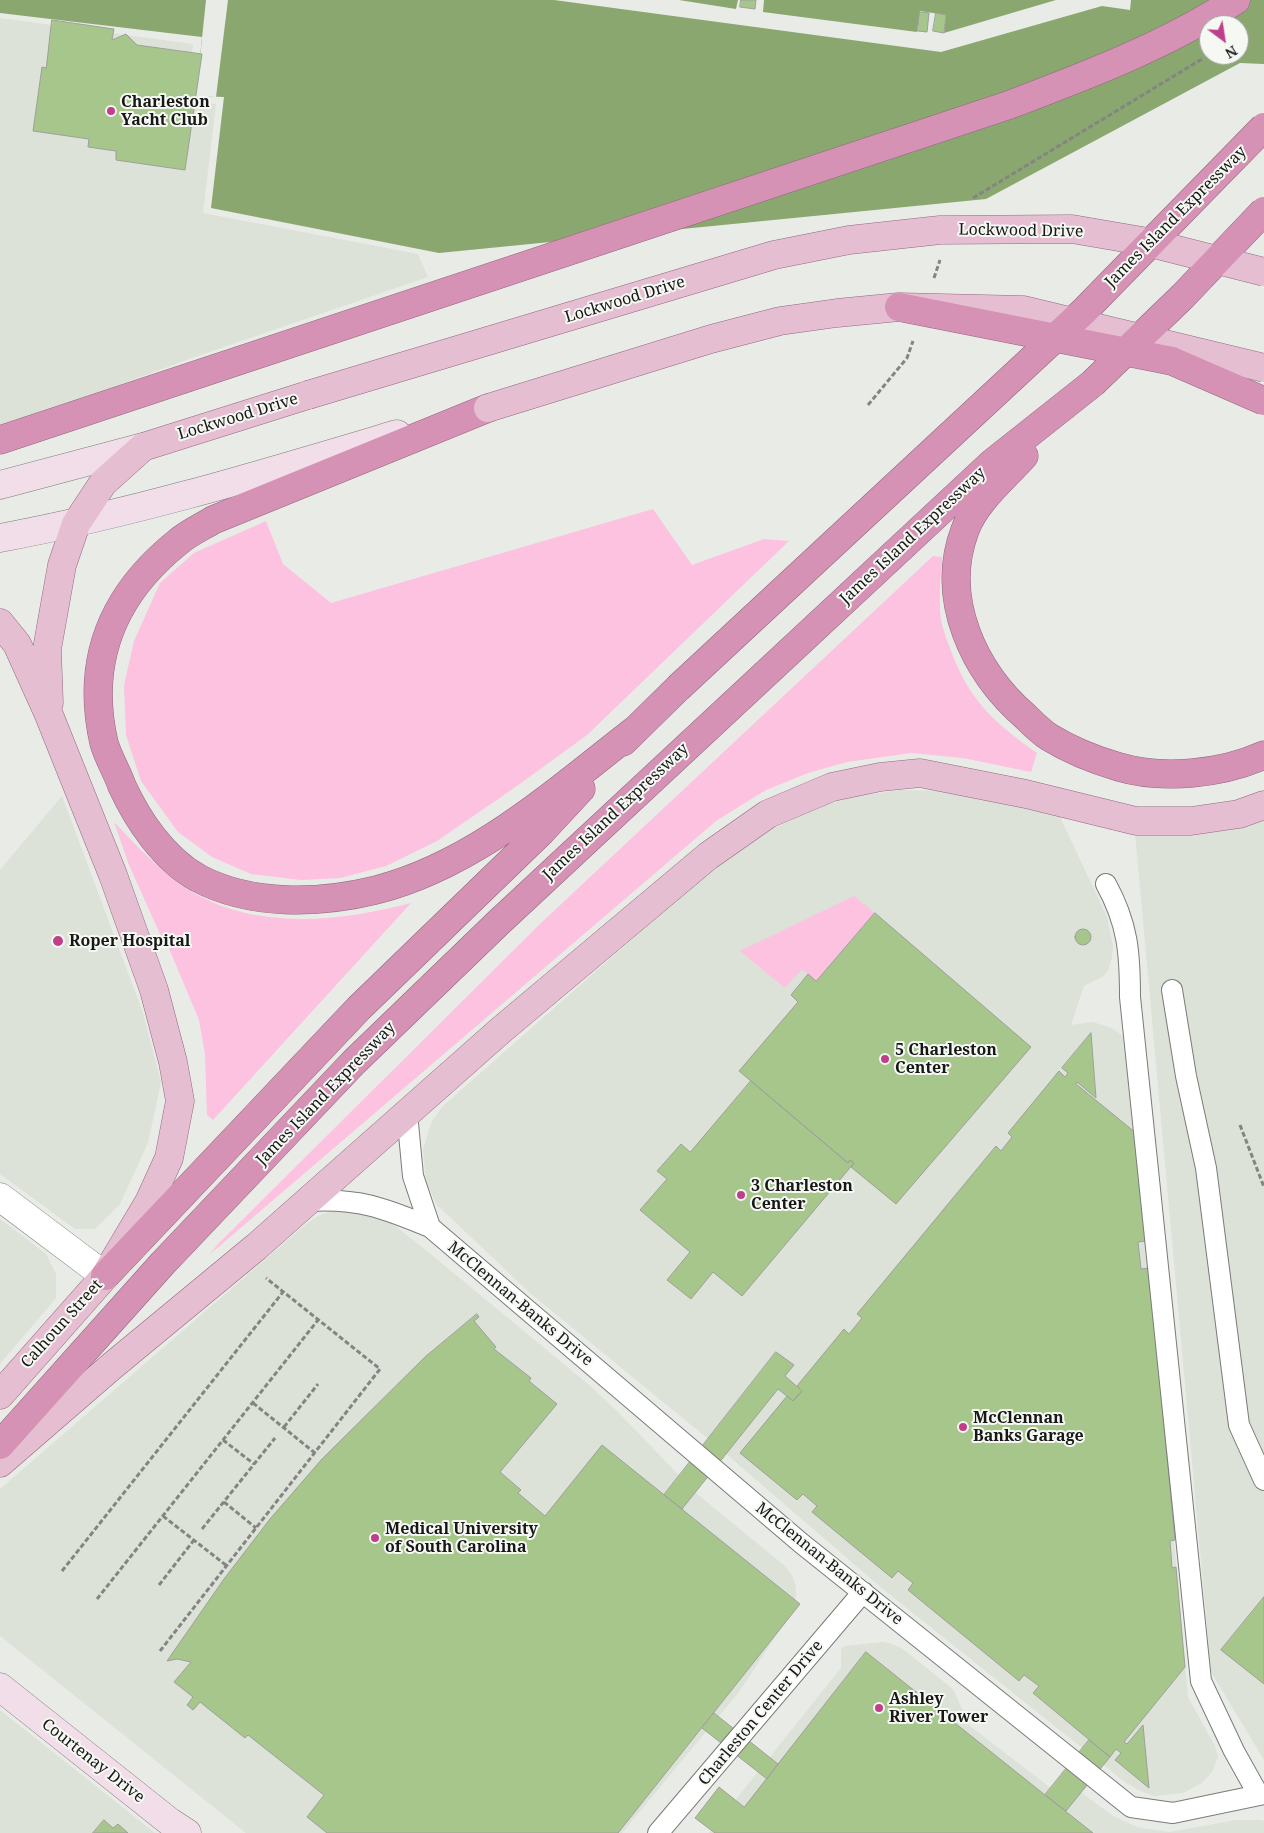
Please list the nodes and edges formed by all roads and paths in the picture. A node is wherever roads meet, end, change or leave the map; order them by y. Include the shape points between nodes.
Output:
1 (1236, 0) edge
2 (1264, 126) edge
3 (1264, 211) edge
4 (1264, 272) edge
5 (899, 307) junction
6 (1264, 368) edge
7 (1093, 384) junction
8 (1264, 401) edge
9 (488, 408) joint
10 (0, 440) edge
11 (143, 446) junction
12 (330, 463) junction
13 (0, 485) edge
14 (76, 524) junction
15 (0, 538) edge
16 (0, 622) edge
17 (49, 714) junction
18 (635, 730) junction
19 (1264, 755) edge
20 (1264, 805) edge
21 (1106, 884) dead end
22 (1172, 990) dead end
23 (407, 1112) junction
24 (1240, 1125) dead end
25 (1264, 1187) edge
26 (0, 1197) edge
27 (308, 1201) junction
28 (430, 1227) junction
29 (105, 1276) junction
30 (266, 1278) dead end
31 (283, 1292) junction
32 (318, 1320) junction
33 (318, 1384) dead end
34 (0, 1394) edge
35 (253, 1403) junction
36 (284, 1427) junction
37 (275, 1438) dead end
38 (223, 1440) junction
39 (0, 1445) edge
40 (315, 1453) junction
41 (0, 1463) edge
42 (254, 1464) junction
43 (1264, 1480) edge
44 (224, 1502) junction
45 (163, 1516) junction
46 (256, 1528) junction
47 (202, 1530) dead end
48 (194, 1540) junction
49 (227, 1566) junction
50 (62, 1570) dead end
51 (159, 1585) dead end
52 (863, 1592) junction
53 (97, 1599) dead end
54 (160, 1650) dead end
55 (0, 1687) edge
56 (1261, 1794) edge
57 (187, 1833) edge
58 (658, 1833) edge

1 - 10 highway via 1202,22 1125,60 1009,105
2 - 18 highway, James Island Expressway, bridge via 1084,311
3 - 7 highway, James Island Expressway, bridge
4 - 11 main road, Lockwood Drive, bridge via 1142,241 1072,229 940,230 849,240 774,255
5 - 6 main road, bridge via 1024,310
5 - 8 highway, bridge via 1172,362
5 - 9 main road, bridge via 780,321
7 - 19 highway via 1001,481 965,530 957,579 959,615 973,651 1014,708 1048,736 1090,757 1120,767 1162,773 1207,771
7 - 39 highway, James Island Expressway via 992,463 354,1062 163,1263
9 - 12 highway
11 - 13 main road, Lockwood Drive
11 - 14 main road via 104,483
12 - 14 main road
12 - 18 highway via 179,540 146,571 113,618 101,653 98,701 105,745 129,800 165,853 198,878 234,891 276,900 315,899 374,890 425,874 482,842 528,813
14 - 15 main road
14 - 17 main road via 62,564 47,649
16 - 17 main road, Calhoun Street via 16,644
17 - 29 main road, Calhoun Street via 154,990 180,1101 169,1158 149,1202
18 - 29 highway, James Island Expressway via 542,831 359,1008
20 - 23 main road via 1239,814 1191,821 1136,821 1026,794 920,774 880,777 832,787 768,814 708,856
21 - 56 lane via 1116,902 1130,949 1130,997 1201,1681 1234,1751
22 - 43 lane via 1206,1168 1239,1426
23 - 27 main road
23 - 28 lane via 414,1176
24 - 25 path
26 - 29 street
27 - 28 lane, McClennan-Banks Drive via 338,1199 384,1207
27 - 41 main road
28 - 52 lane, McClennan-Banks Drive
29 - 34 main road, Calhoun Street
30 - 31 path
31 - 32 path
31 - 50 path
32 - 35 path
32 - 40 path via 380,1369
33 - 36 path
35 - 36 path
35 - 38 path
36 - 40 path
37 - 42 path
38 - 42 path
38 - 45 path
40 - 46 path
42 - 44 path
44 - 46 path
44 - 47 path
45 - 48 path
45 - 53 path
46 - 49 path
48 - 49 path
48 - 51 path
49 - 54 path
52 - 56 lane, McClennan-Banks Drive via 1132,1807 1173,1813
52 - 58 lane, Charleston Center Drive
55 - 57 main road, Courtenay Drive

